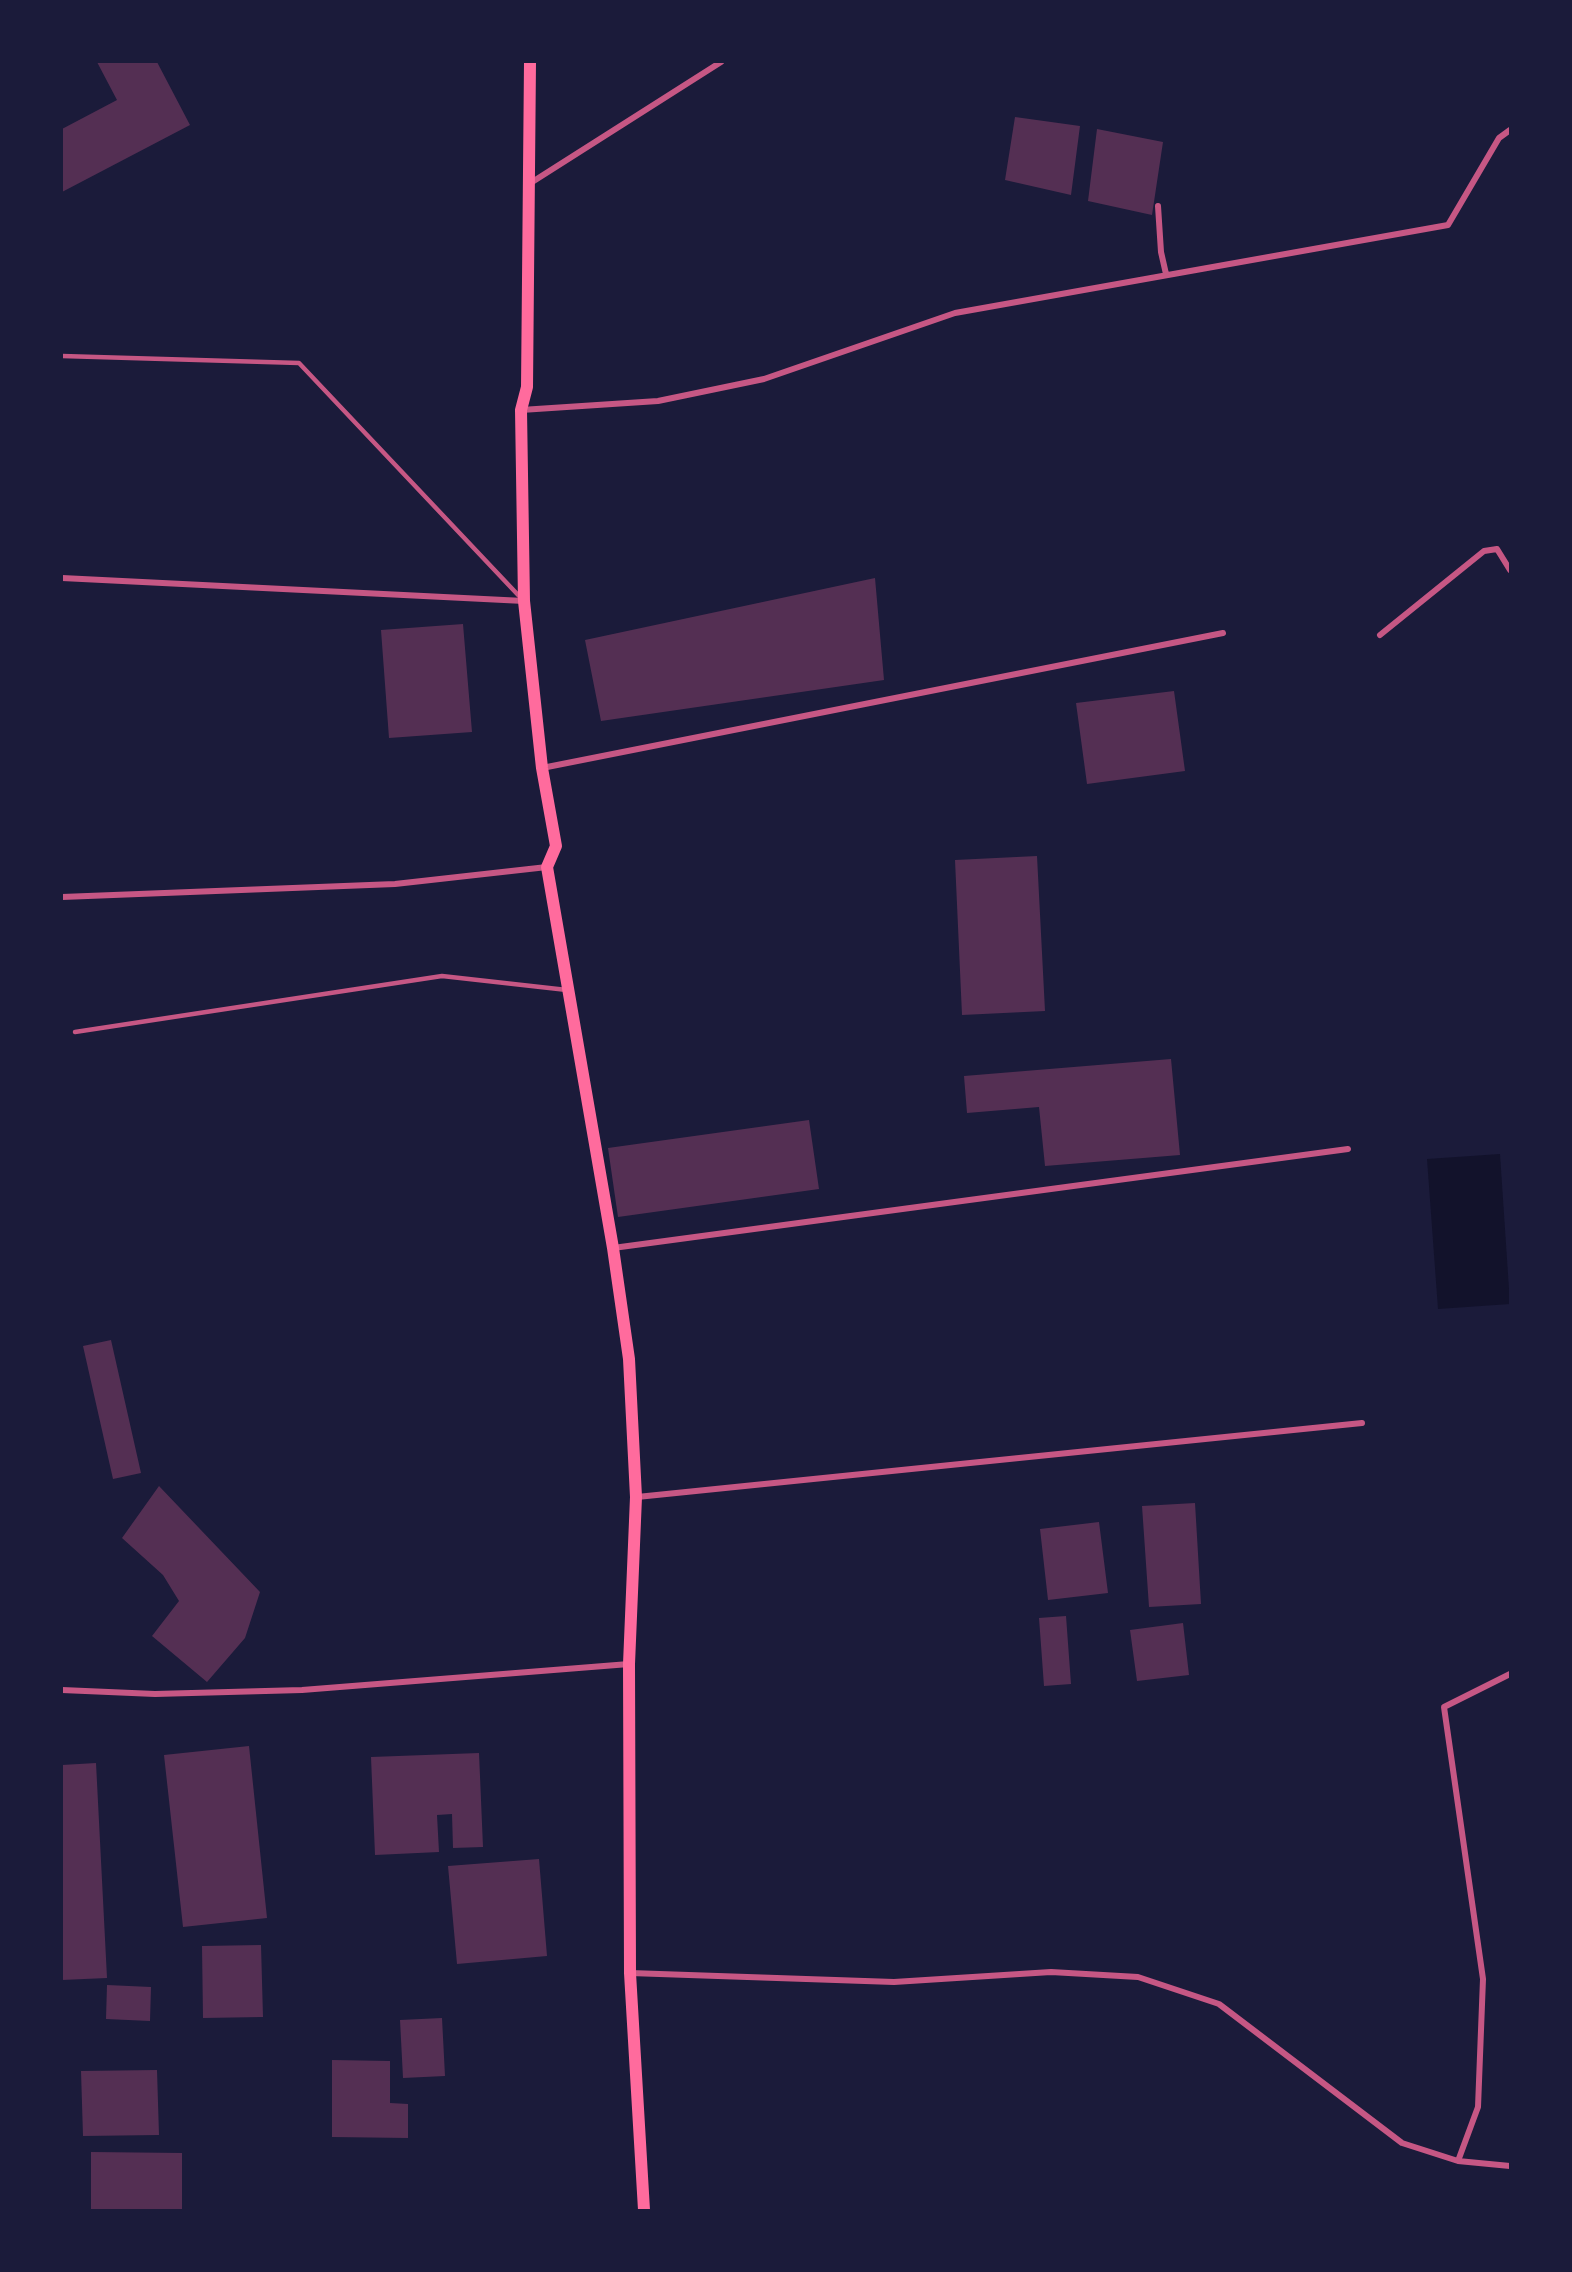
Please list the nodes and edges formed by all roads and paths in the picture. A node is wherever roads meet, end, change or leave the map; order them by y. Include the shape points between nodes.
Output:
1 (530, 62) edge
2 (721, 62) edge
3 (1510, 130) edge
4 (527, 185) junction
5 (1158, 206) dead end
6 (1166, 274) junction
7 (62, 356) edge
8 (521, 410) junction
9 (1510, 570) edge
10 (62, 578) edge
11 (524, 601) junction
12 (1223, 633) dead end
13 (1380, 635) dead end
14 (542, 768) junction
15 (547, 867) junction
16 (62, 897) edge
17 (569, 990) junction
18 (75, 1032) dead end
19 (1347, 1149) dead end
20 (613, 1248) junction
21 (1362, 1423) dead end
22 (636, 1497) junction
23 (629, 1664) junction
24 (1510, 1674) edge
25 (62, 1690) edge
26 (630, 1973) junction
27 (1458, 2161) junction
28 (1510, 2166) edge
29 (644, 2211) edge

1 - 4 main road
2 - 4 street
3 - 6 street via 1499,138 1448,225
4 - 8 main road via 526,387
5 - 6 street
6 - 8 street via 955,313 764,379 670,399
7 - 11 lane via 299,363
8 - 11 main road
9 - 13 street via 1497,549 1484,551
10 - 11 street
11 - 14 main road
12 - 14 street
14 - 15 main road via 556,846
15 - 16 street via 395,884
15 - 17 main road
17 - 18 lane via 442,976
17 - 20 main road
19 - 20 street
20 - 22 main road via 629,1359
21 - 22 street
22 - 23 main road
23 - 25 street via 302,1690 155,1694
23 - 26 main road
24 - 27 street via 1444,1707 1483,1979 1478,2107
26 - 27 street via 894,1982 1051,1972 1138,1977 1219,2004 1402,2143
26 - 29 main road
27 - 28 street

